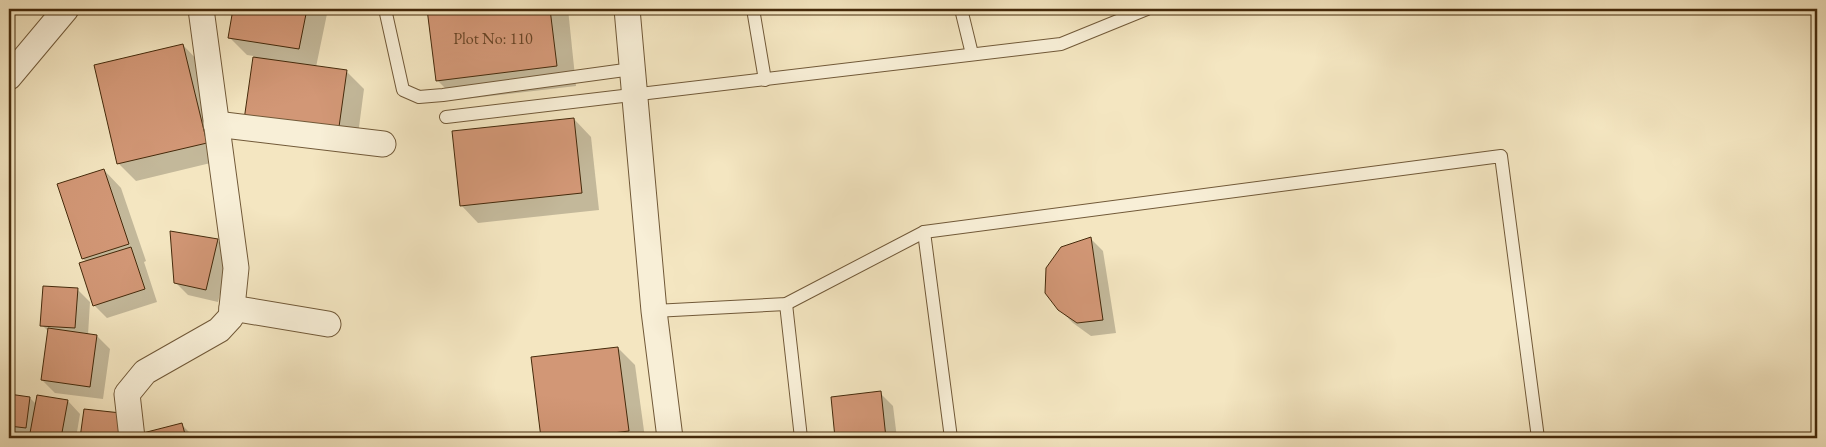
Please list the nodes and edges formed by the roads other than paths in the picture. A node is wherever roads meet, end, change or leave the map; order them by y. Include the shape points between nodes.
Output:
1 (66, 9) edge
2 (201, 9) edge
3 (385, 9) edge
4 (627, 9) edge
5 (753, 9) edge
6 (961, 9) edge
7 (1148, 9) edge
8 (972, 54) junction
9 (632, 69) junction
10 (9, 77) edge
11 (765, 80) junction
12 (634, 96) junction
13 (446, 117) dead end
14 (216, 124) junction
15 (383, 144) dead end
16 (924, 232) junction
17 (786, 304) junction
18 (232, 308) junction
19 (654, 311) junction
20 (328, 324) dead end
21 (132, 438) edge
22 (670, 438) edge
23 (801, 438) edge
24 (951, 438) edge
25 (1538, 438) edge

1 - 10 street
2 - 14 street
3 - 9 lane via 403,90 419,96
4 - 9 street
5 - 11 lane
6 - 8 lane
7 - 8 lane via 1061,44
8 - 11 lane
9 - 12 street
11 - 12 lane
12 - 13 lane
12 - 19 street
14 - 15 street
14 - 18 street via 236,268
16 - 17 lane
16 - 24 lane
16 - 25 lane via 1501,156
17 - 19 lane
17 - 23 lane
18 - 20 street
18 - 21 street via 231,317 219,330 145,372 127,394
19 - 22 street

